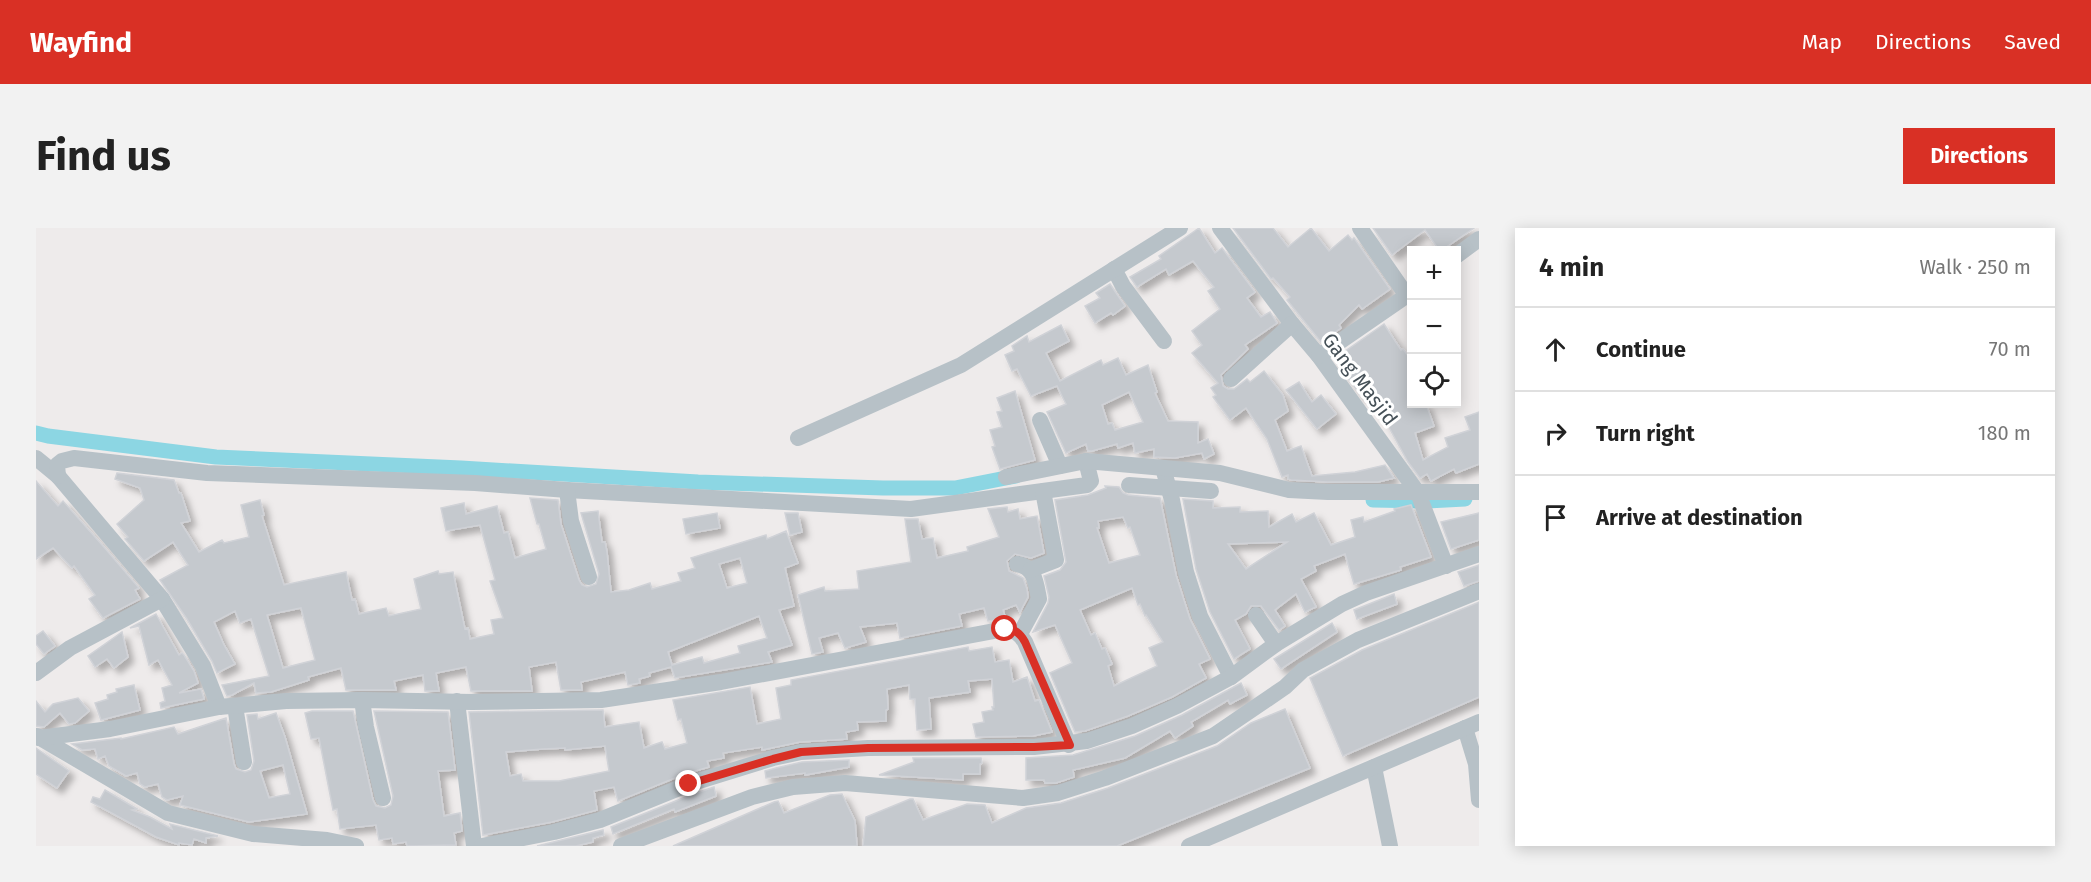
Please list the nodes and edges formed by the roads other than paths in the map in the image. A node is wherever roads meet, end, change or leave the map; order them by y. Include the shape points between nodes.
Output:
1 (1180, 228) edge
2 (1220, 228) edge
3 (1360, 228) edge
4 (1479, 239) edge
5 (1461, 252) edge
6 (1114, 269) junction
7 (1407, 291) edge
8 (1407, 295) edge
9 (1292, 324) junction
10 (1164, 341) dead end
11 (1319, 356) junction
12 (1231, 380) dead end
13 (1040, 420) dead end
14 (798, 438) dead end
15 (36, 458) edge
16 (1060, 466) junction
17 (1088, 469) junction
18 (58, 476) junction
19 (1006, 477) dead end
20 (1166, 481) junction
21 (1129, 485) dead end
22 (567, 490) junction
23 (1043, 491) junction
24 (1211, 491) dead end
25 (1479, 492) edge
26 (1418, 494) junction
27 (1479, 554) edge
28 (1446, 566) junction
29 (589, 577) dead end
30 (1479, 591) edge
31 (162, 599) junction
32 (1257, 615) dead end
33 (1020, 634) junction
34 (1276, 644) junction
35 (36, 673) edge
36 (1231, 677) junction
37 (362, 700) junction
38 (457, 701) junction
39 (227, 707) junction
40 (1472, 725) edge
41 (38, 737) edge
42 (1070, 745) junction
43 (244, 762) dead end
44 (1374, 767) junction
45 (383, 798) dead end
46 (1479, 800) edge
47 (357, 846) edge
48 (474, 846) edge
49 (482, 846) edge
50 (621, 846) edge
51 (1190, 846) edge
52 (1390, 846) edge

1 - 6 street
2 - 9 street, Gang Masjid
3 - 7 street
4 - 5 street
6 - 10 street
6 - 14 street via 961,365
8 - 11 street
9 - 11 street, Gang Masjid
9 - 12 street
11 - 26 street, Gang Masjid
13 - 16 street
15 - 18 street
16 - 17 street
16 - 19 street
17 - 20 street
17 - 23 street via 1087,485
18 - 22 street via 57,465 74,458 207,473
18 - 31 street
20 - 21 street
20 - 24 street
20 - 26 street via 1220,473 1289,490
20 - 36 street via 1200,616
22 - 23 street via 911,508
22 - 29 street via 571,521
23 - 33 street via 1056,560 1023,567 1033,576 1039,599
25 - 26 street
26 - 28 street, Gang Masjid
27 - 28 street
28 - 34 street via 1342,604
30 - 50 street via 1358,640 1312,665 1213,736 1058,793 1023,798 845,783 793,787 752,797
31 - 35 street via 70,648
31 - 39 street
32 - 34 street
33 - 38 street via 1005,629 721,682 601,700
33 - 42 street
34 - 36 street
36 - 42 street via 1132,726
37 - 38 street
37 - 39 street
37 - 45 street
38 - 48 street
39 - 41 street via 110,729
39 - 43 street
40 - 44 street
40 - 46 street
41 - 47 street via 168,813 253,834
42 - 49 street via 801,752 689,784 600,820
44 - 51 street
44 - 52 street

